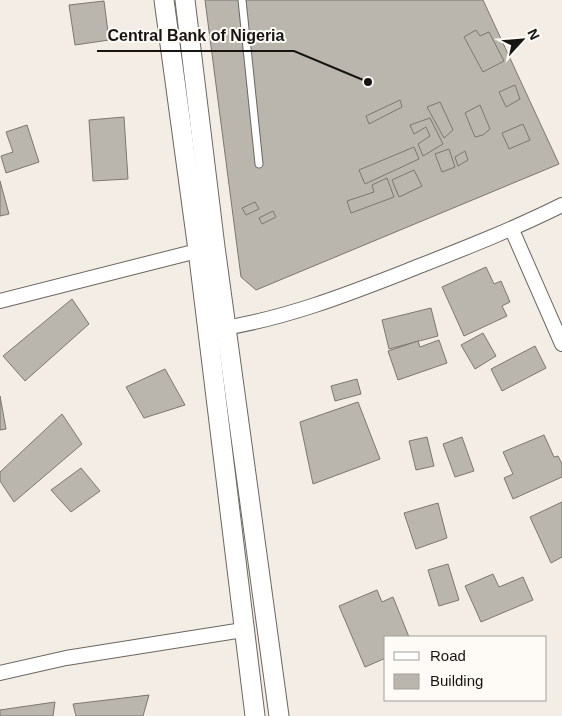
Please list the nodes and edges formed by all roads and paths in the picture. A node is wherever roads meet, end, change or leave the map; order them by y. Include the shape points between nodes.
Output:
1 (164, 0) edge
2 (185, 0) edge
3 (242, 0) edge
4 (259, 164) dead end
5 (562, 205) edge
6 (512, 230) junction
7 (206, 249) junction
8 (0, 301) edge
9 (227, 328) junction
10 (208, 330) junction
11 (562, 344) edge
12 (243, 630) junction
13 (0, 673) edge
14 (255, 716) edge
15 (279, 716) edge

1 - 7 street
2 - 7 street
3 - 4 lane
5 - 6 street
6 - 9 street via 293,313
6 - 11 street
7 - 8 street
7 - 9 street
7 - 10 street
9 - 10 street
9 - 15 street
10 - 12 street
12 - 13 street via 66,658
12 - 14 street

